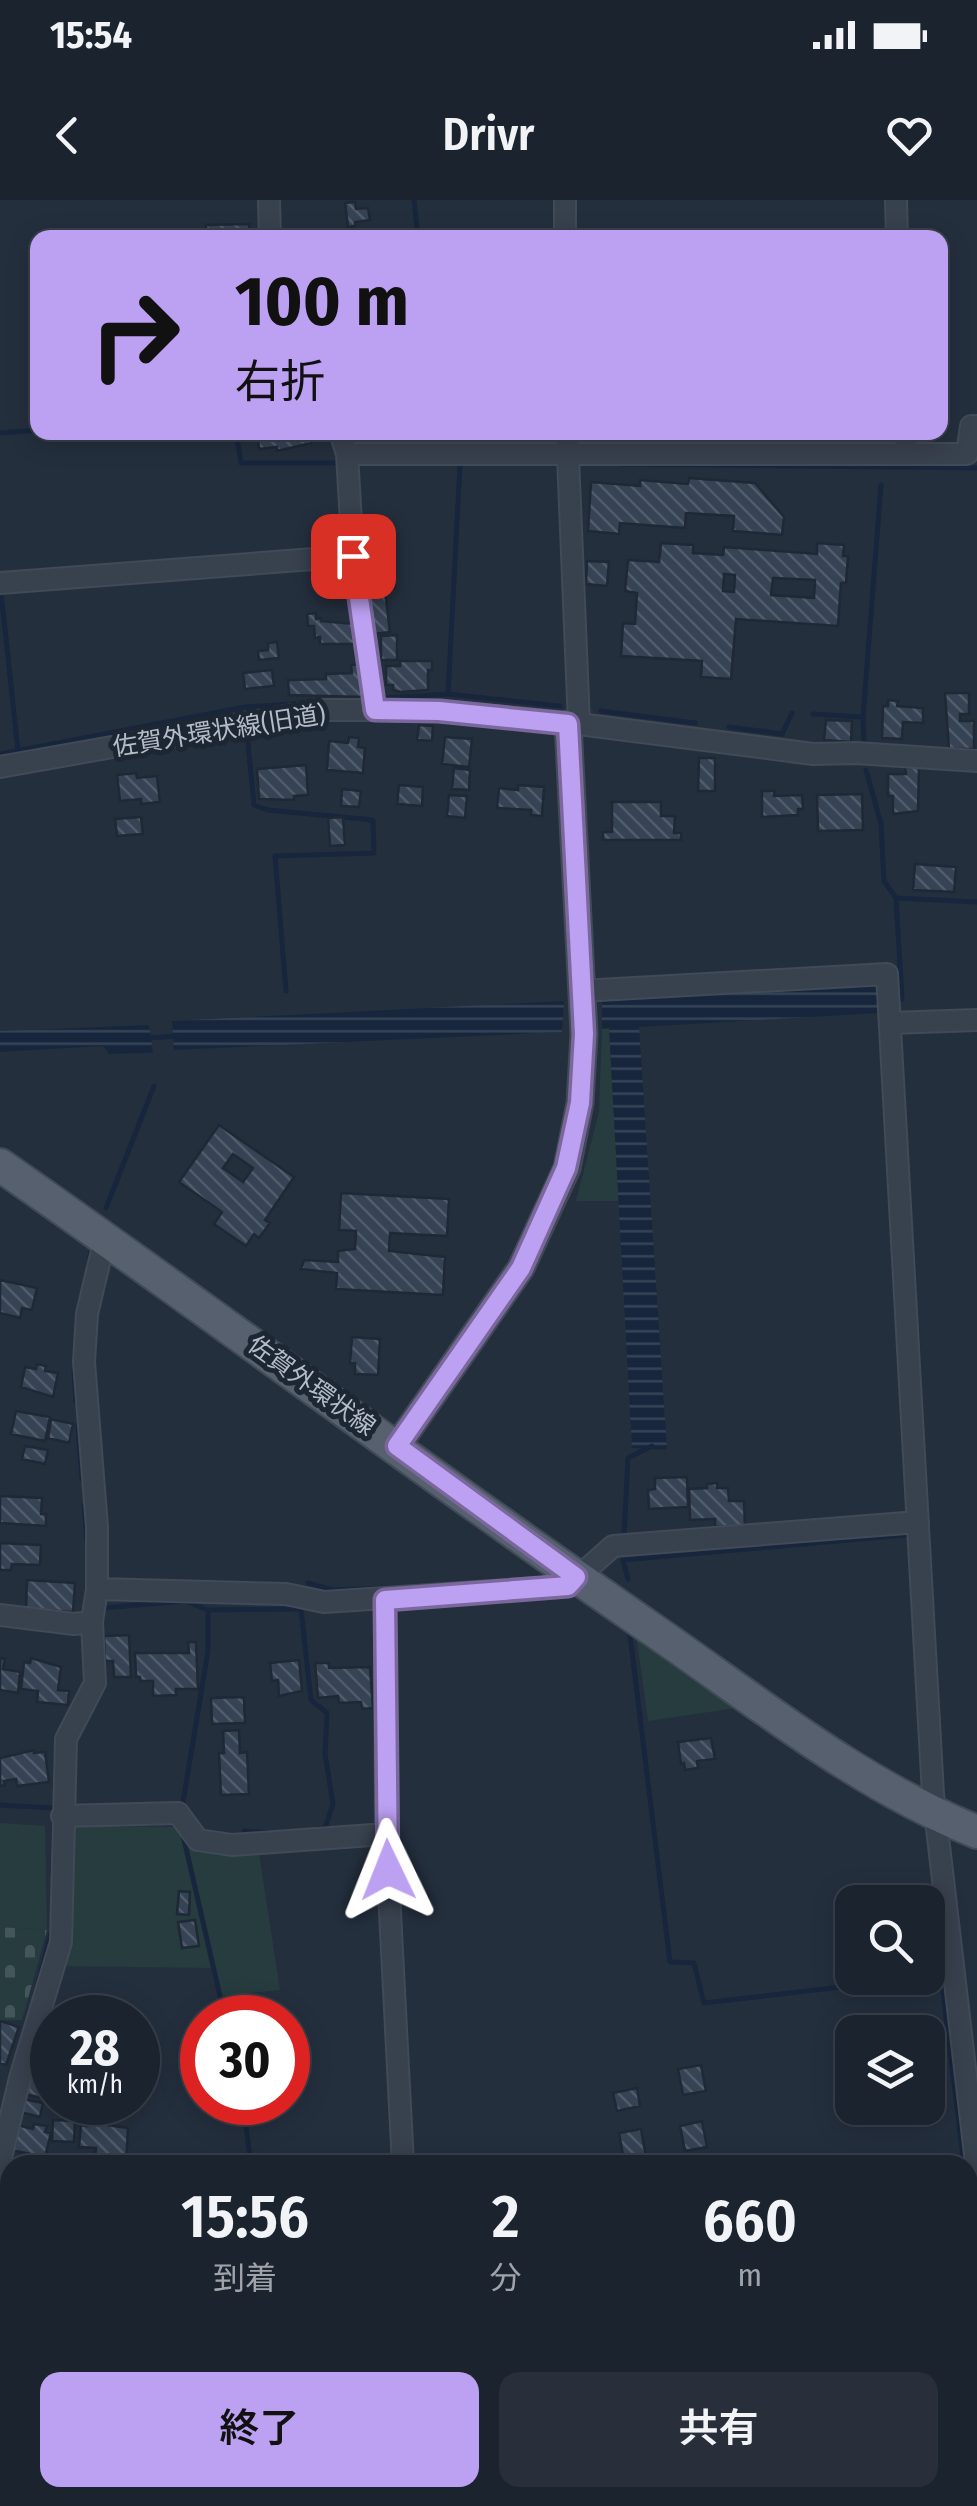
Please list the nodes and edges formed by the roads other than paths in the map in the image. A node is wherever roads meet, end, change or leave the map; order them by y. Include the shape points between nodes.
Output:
1 (269, 200) edge
2 (565, 200) edge
3 (896, 200) edge
4 (270, 230) edge
5 (565, 230) edge
6 (897, 230) edge
7 (977, 426) edge
8 (343, 440) edge
9 (567, 440) edge
10 (905, 440) edge
11 (347, 454) junction
12 (906, 454) junction
13 (567, 456) junction
14 (353, 556) junction
15 (0, 583) edge
16 (375, 710) junction
17 (574, 724) junction
18 (977, 761) edge
19 (0, 767) edge
20 (581, 991) junction
21 (889, 1007) junction
22 (977, 1020) edge
23 (0, 1165) edge
24 (105, 1238) junction
25 (397, 1446) junction
26 (918, 1522) junction
27 (576, 1577) junction
28 (385, 1600) junction
29 (91, 1609) junction
30 (0, 1615) edge
31 (62, 1816) junction
32 (936, 1816) junction
33 (977, 1832) edge
34 (386, 1834) junction
35 (2, 2155) edge
36 (403, 2155) edge
37 (975, 2155) edge

1 - 4 street
2 - 5 street
3 - 6 street
7 - 12 street via 971,426 966,454
8 - 11 street
9 - 13 street
10 - 12 street
11 - 13 street
11 - 14 street
12 - 13 street
13 - 17 street
14 - 15 street
14 - 16 street
16 - 17 street, 佐賀外環状線(旧道)
16 - 19 street, 佐賀外環状線(旧道) via 320,710
17 - 18 street, 佐賀外環状線(旧道) via 812,754
17 - 20 street
20 - 21 street via 887,974
20 - 25 street via 580,1103 550,1210 521,1268
21 - 22 street
21 - 26 street
23 - 24 main road, 佐賀外環状線
24 - 25 main road, 佐賀外環状線
24 - 29 street via 87,1314 84,1362 97,1527
25 - 27 main road, 佐賀外環状線
26 - 27 street via 612,1546
26 - 32 street
27 - 28 street via 568,1586
27 - 32 main road, 佐賀外環状線 via 818,1746
28 - 29 street via 324,1602 286,1594
28 - 34 street
29 - 30 street
29 - 31 street via 95,1682 66,1739
31 - 34 street via 178,1813 198,1840 232,1845
31 - 35 street via 60,1942
32 - 33 main road, 佐賀外環状線
32 - 37 street
34 - 36 street

